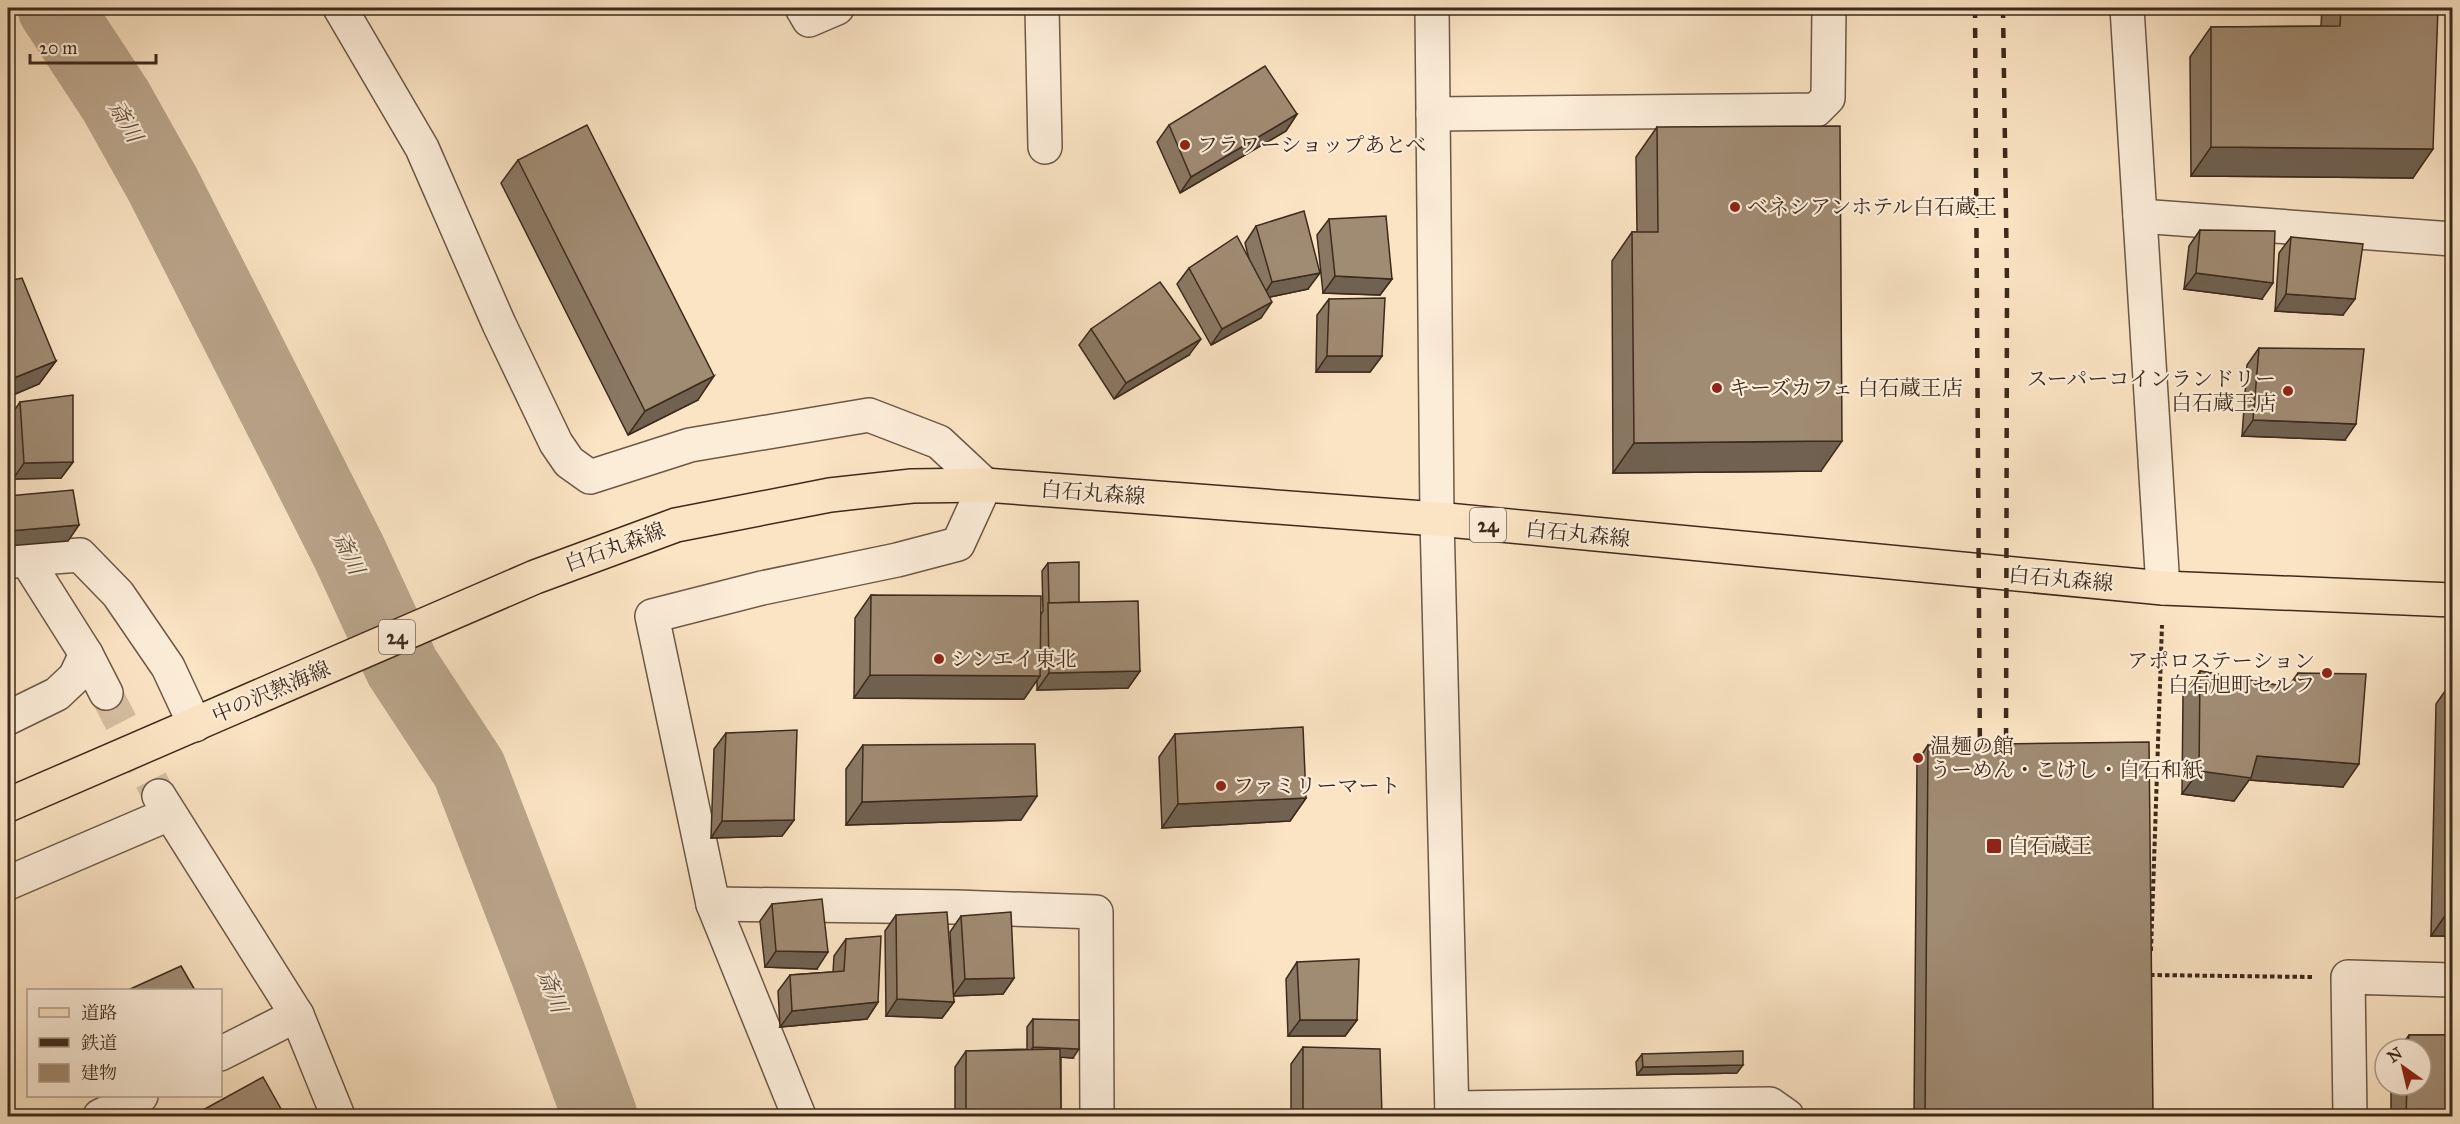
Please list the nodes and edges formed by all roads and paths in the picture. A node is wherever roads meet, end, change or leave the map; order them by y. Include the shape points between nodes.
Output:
1 (340, 8) edge
2 (802, 8) edge
3 (837, 8) edge
4 (1042, 8) edge
5 (1432, 8) edge
6 (1830, 8) edge
7 (2127, 8) edge
8 (1433, 114) junction
9 (1045, 147) dead end
10 (2140, 216) junction
11 (2452, 239) edge
12 (985, 485) junction
13 (1437, 519) junction
14 (17, 561) edge
15 (535, 577) joint
16 (2163, 588) junction
17 (2452, 600) edge
18 (86, 654) junction
19 (106, 693) tunnel mouth
20 (8, 718) edge
21 (195, 725) junction
22 (8, 805) edge
23 (8, 883) edge
24 (713, 904) junction
25 (2151, 952) edge
26 (2151, 964) edge
27 (2348, 977) junction
28 (2452, 980) edge
29 (297, 1015) junction
30 (222, 1053) edge
31 (137, 1097) edge
32 (1452, 1112) edge
33 (100, 1116) edge
34 (338, 1116) edge
35 (799, 1116) edge
36 (1096, 1116) edge
37 (1787, 1116) edge
38 (2350, 1116) edge

1 - 12 street via 422,148 499,324 569,462 590,477 690,445 869,415 939,442
2 - 3 street via 809,20
4 - 9 street
5 - 8 street
6 - 8 street via 1828,98 1816,110
7 - 10 street
8 - 13 street
10 - 11 street
10 - 16 street
12 - 13 main road, 白石丸森線 / 24
12 - 15 main road, 白石丸森線 / 24 via 912,486 830,495 676,525
12 - 24 street via 958,544 652,616
13 - 16 main road, 白石丸森線 / 24
13 - 32 street
14 - 18 street
14 - 21 street via 80,555 118,594 168,667
15 - 21 main road, 中の沢熱海線 / 24
16 - 17 main road, 白石丸森線 / 24
16 - 25 path
18 - 19 street
18 - 20 street via 75,677 57,694
21 - 22 main road, 中の沢熱海線 / 24
23 - 29 street via 164,805
24 - 35 street
24 - 36 street via 1096,912
26 - 27 path via 2150,975
27 - 28 street
27 - 38 street
29 - 30 street
29 - 34 street
31 - 33 street
32 - 37 street via 1770,1104

